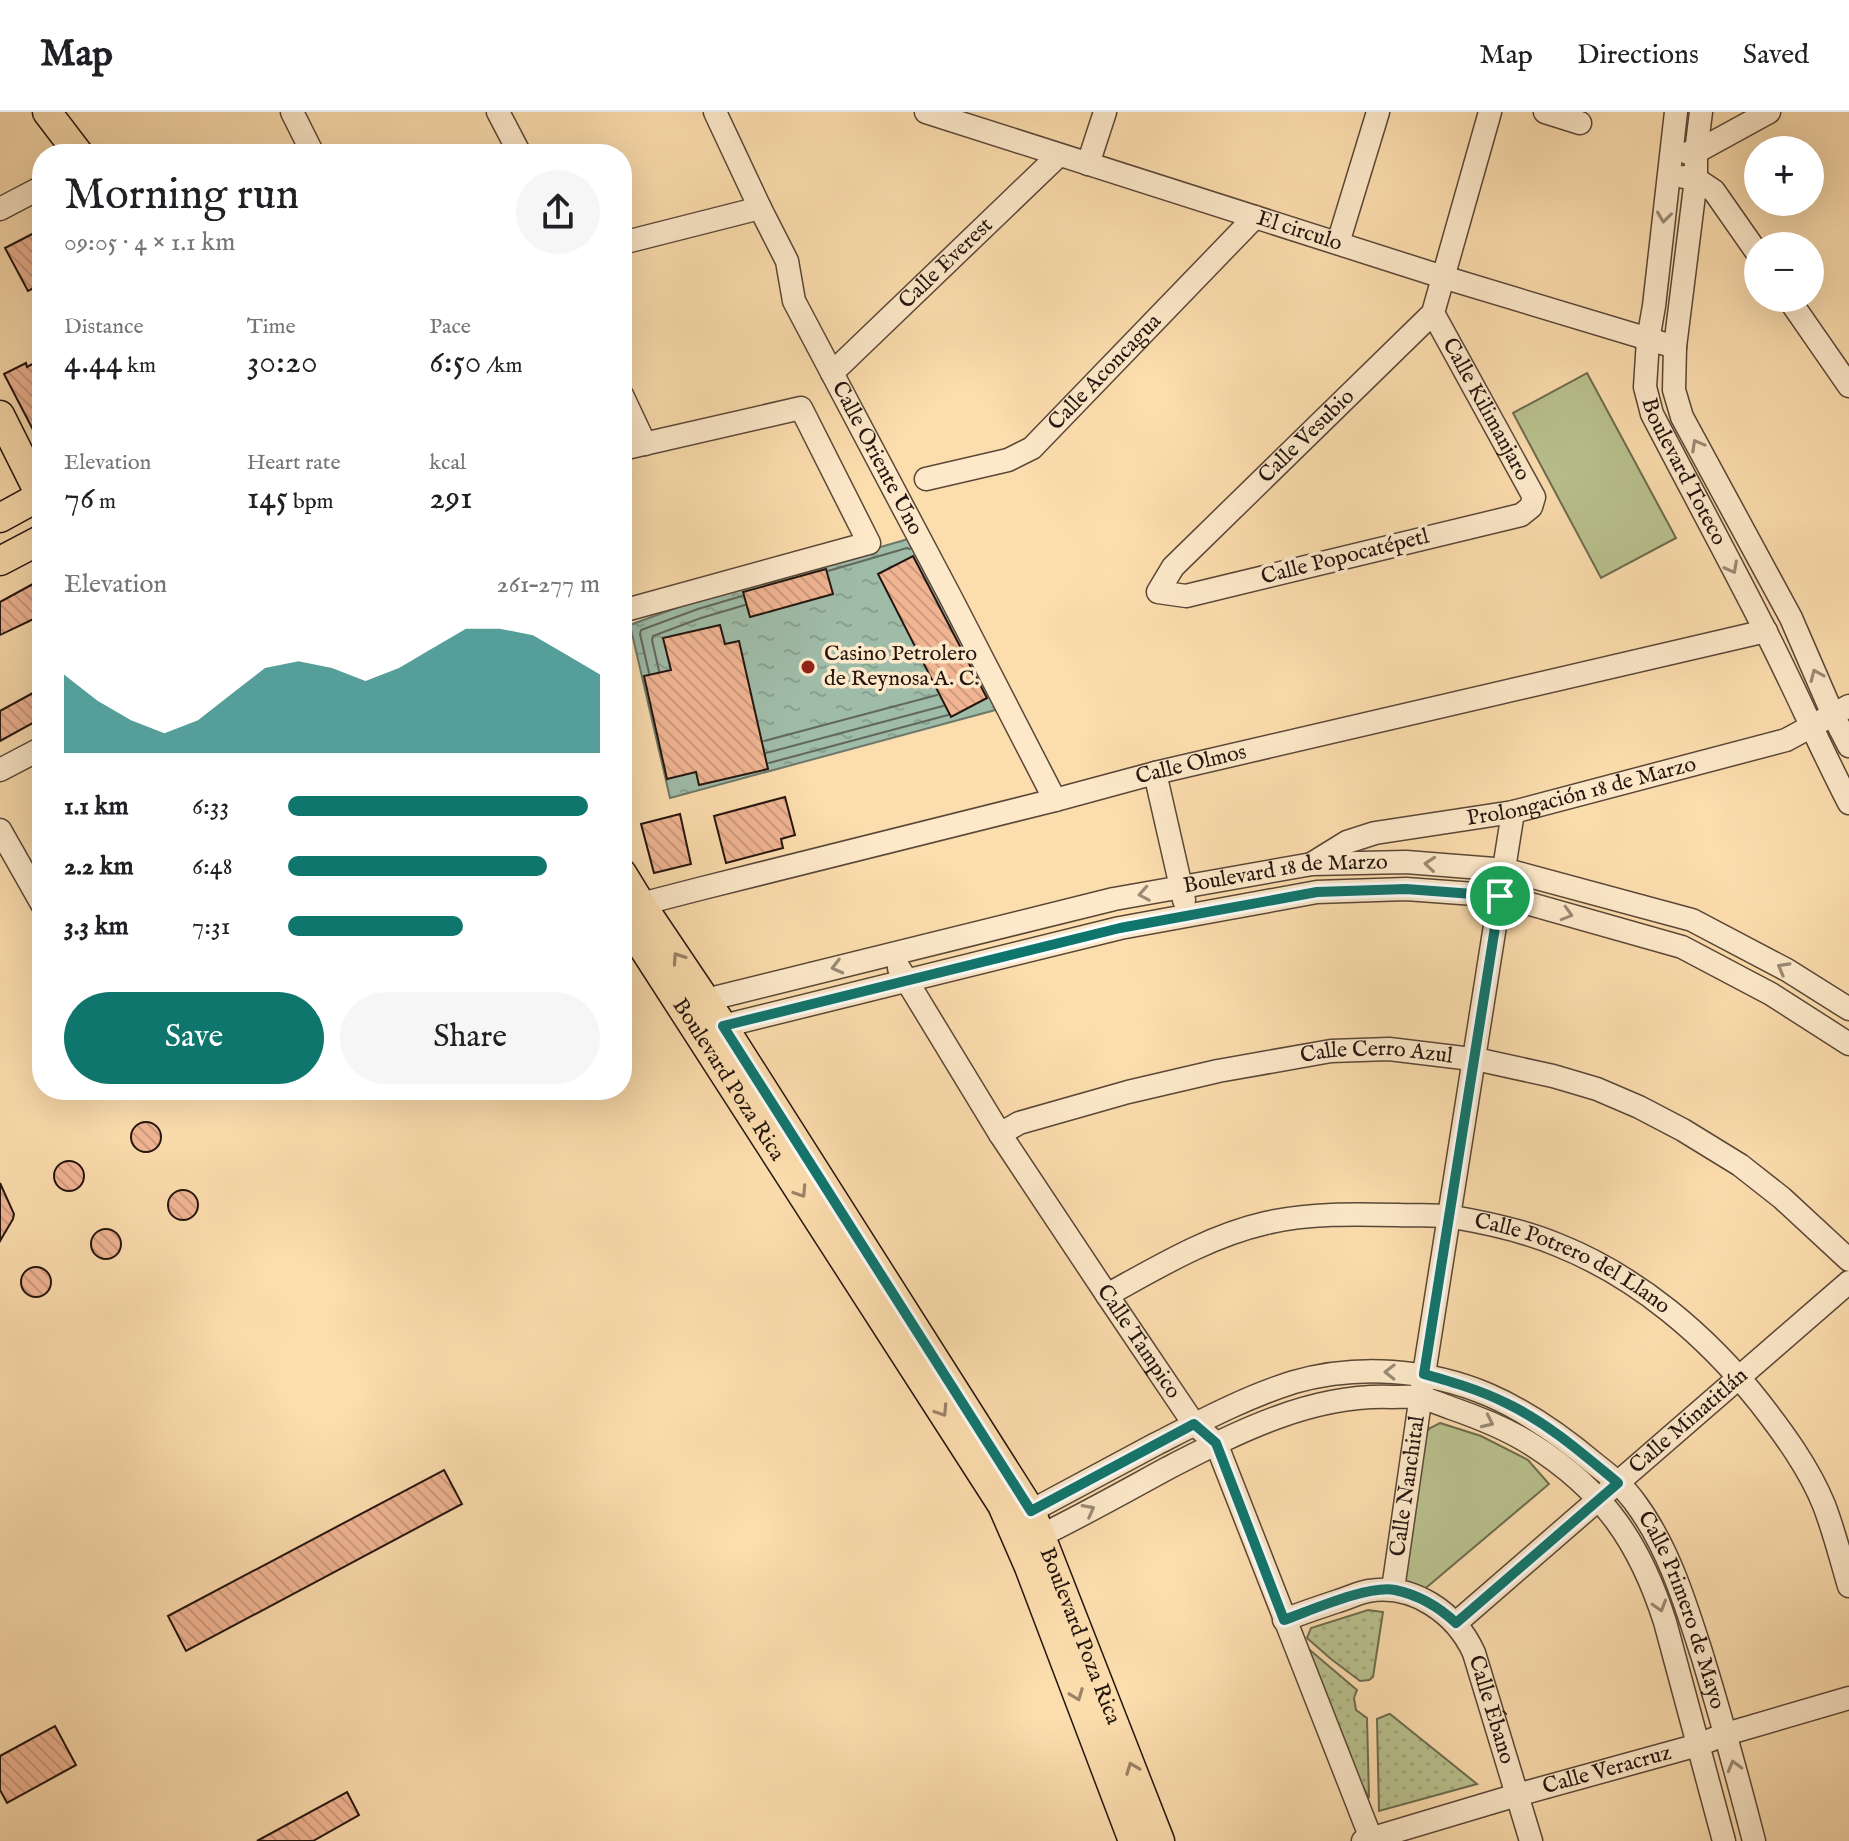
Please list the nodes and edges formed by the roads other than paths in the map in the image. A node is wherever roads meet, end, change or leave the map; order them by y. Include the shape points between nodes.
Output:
1 (47, 112) edge
2 (292, 112) edge
3 (498, 112) edge
4 (715, 112) edge
5 (926, 112) edge
6 (1105, 112) edge
7 (1378, 112) edge
8 (1490, 112) edge
9 (1545, 112) edge
10 (1676, 112) edge
11 (1701, 112) edge
12 (1769, 112) edge
13 (1580, 123) dead end
14 (71, 144) edge
15 (308, 144) edge
16 (515, 144) edge
17 (1696, 152) junction
18 (1059, 155) junction
19 (1088, 164) junction
20 (1670, 165) junction
21 (1696, 179) junction
22 (32, 192) edge
23 (760, 208) junction
24 (0, 209) edge
25 (1255, 217) junction
26 (1744, 234) edge
27 (632, 240) edge
28 (1338, 243) junction
29 (1443, 277) junction
30 (1798, 312) edge
31 (1433, 313) junction
32 (1648, 340) junction
33 (1675, 347) junction
34 (832, 373) junction
35 (1849, 386) edge
36 (0, 415) edge
37 (632, 416) edge
38 (645, 444) junction
39 (632, 447) edge
40 (32, 477) edge
41 (926, 479) dead end
42 (32, 502) edge
43 (1531, 507) joint
44 (0, 518) edge
45 (32, 544) edge
46 (0, 561) edge
47 (1158, 592) joint
48 (632, 608) edge
49 (1766, 631) junction
50 (1841, 710) edge
51 (1812, 727) junction
52 (1849, 746) edge
53 (32, 753) edge
54 (0, 770) edge
55 (1155, 773) junction
56 (1055, 800) junction
57 (1849, 803) edge
58 (1513, 812) junction
59 (0, 830) edge
60 (1312, 864) junction
61 (1504, 870) junction
62 (32, 886) edge
63 (1181, 887) junction
64 (1500, 896) junction
65 (632, 910) edge
66 (1186, 916) junction
67 (632, 917) edge
68 (891, 954) junction
69 (907, 981) junction
70 (1849, 1009) edge
71 (704, 1018) junction
72 (1849, 1044) edge
73 (1473, 1060) junction
74 (1000, 1134) junction
75 (1449, 1217) junction
76 (1849, 1260) edge
77 (1849, 1282) edge
78 (1107, 1295) junction
79 (1424, 1374) junction
80 (1739, 1376) junction
81 (1421, 1398) junction
82 (1194, 1424) junction
83 (1216, 1443) junction
84 (1618, 1483) junction
85 (1600, 1500) junction
86 (1025, 1529) junction
87 (1849, 1586) edge
88 (1393, 1589) junction
89 (1284, 1620) junction
90 (1456, 1623) junction
91 (1068, 1639) junction
92 (1849, 1698) edge
93 (1726, 1734) junction
94 (1698, 1745) junction
95 (1517, 1795) junction
96 (1368, 1840) edge
97 (1133, 1841) edge
98 (1160, 1841) edge
99 (1531, 1841) edge
100 (1724, 1841) edge
101 (1754, 1841) edge

1 - 14 main road
2 - 15 street
3 - 16 street
4 - 23 street, Calle Oriente Uno
5 - 18 street, El circulo
6 - 19 street
7 - 28 street
8 - 29 street
9 - 13 street
10 - 20 street, Boulevard Toteco
11 - 17 street, Boulevard Toteco
12 - 17 street
17 - 20 street
17 - 21 street, Boulevard Toteco
18 - 19 street, El circulo
18 - 34 street, Calle Everest
19 - 25 street, El circulo
20 - 21 street
20 -> 32 street, Boulevard Toteco
21 - 26 street via 1714,191
21 - 33 street, Boulevard Toteco
22 - 24 street
23 - 27 street
23 - 34 street, Calle Oriente Uno via 787,261 794,301
25 - 28 street, El circulo
25 - 41 street, Calle Aconcagua via 1032,448 1008,460
28 - 29 street, El circulo
29 - 31 street
29 - 32 street, El circulo
30 - 35 street
31 - 43 street, Calle Kilimanjaro via 1534,497
31 - 47 street, Calle Vesubio via 1173,567
32 - 33 street, El circulo
32 -> 49 street, Boulevard Toteco via 1645,387 1652,414
50 -> 33 street, Boulevard Toteco via 1682,417 1674,390
34 - 56 street, Calle Oriente Uno
36 - 40 main road
37 - 38 street
38 - 39 street
38 - 48 street via 801,408 869,543
42 - 44 main road
43 - 47 street, Calle Popocatépetl via 1521,515 1186,596
45 - 46 main road
49 - 51 street, Boulevard Toteco
49 - 55 street, Calle Olmos
50 - 51 street, Prolongación 18 de Marzo
50 - 52 street, Boulevard Toteco
51 - 57 street, Boulevard Toteco
51 - 58 street, Prolongación 18 de Marzo via 1786,740
53 - 54 street
55 - 56 street, Calle Olmos
55 - 63 street
56 - 65 street, Calle Olmos
58 - 60 street, Prolongación 18 de Marzo via 1375,833 1347,842
58 - 61 street, Calle Nanchital
59 - 62 street
61 -> 60 street, Boulevard 18 de Marzo via 1406,862
60 - 63 street, Boulevard 18 de Marzo
61 - 64 street, Calle Nanchital
70 -> 61 street, Boulevard 18 de Marzo via 1692,920
63 - 66 street
63 -> 68 street, Boulevard 18 de Marzo
64 - 66 street, Boulevard 18 de Marzo via 1406,889 1317,892
64 -> 72 street, Boulevard 18 de Marzo via 1682,947 1771,994
64 - 73 street, Calle Nanchital
66 - 69 street, Boulevard 18 de Marzo
67 - 71 main road, Boulevard Poza Rica
68 - 69 street, Calle Tampico
68 -> 71 street, Boulevard 18 de Marzo
69 - 71 street, Boulevard 18 de Marzo
69 - 74 street, Calle Tampico
71 - 86 main road, Boulevard Poza Rica
73 - 74 street, Calle Cerro Azul via 1389,1049 1331,1051 1128,1092 1019,1123
73 - 75 street, Calle Nanchital
73 - 76 street, Calle Cerro Azul via 1597,1089 1683,1130 1761,1181
74 - 78 street, Calle Tampico
75 - 78 street, Calle Potrero del Llano via 1356,1214 1268,1222 1225,1235
75 - 79 street, Calle Nanchital
75 - 80 street, Calle Potrero del Llano via 1557,1244 1607,1268 1682,1322
77 - 80 street, Calle Minatitlán
78 - 82 street, Calle Tampico
79 - 81 street, Calle Nanchital
79 -> 82 street, Calle Primero de Mayo via 1333,1374 1296,1382
79 - 84 street, Calle Primero de Mayo via 1508,1403 1573,1445
80 - 84 street, Calle Minatitlán
80 - 87 street, Calle Potrero del Llano via 1807,1472
81 - 83 street, Calle Primero de Mayo via 1373,1396 1328,1403 1285,1414
81 -> 85 street, Calle Primero de Mayo via 1522,1438
81 - 88 street, Calle Nanchital
82 - 83 street, Calle Tampico
82 - 86 street, Calle Primero de Mayo
86 -> 83 street, Calle Primero de Mayo
83 - 89 street, Calle Tampico
84 - 85 street, Calle Minatitlán
84 - 93 street, Calle Primero de Mayo via 1635,1502 1673,1569
85 - 90 street, Calle Minatitlán
85 -> 94 street, Calle Primero de Mayo via 1654,1588
86 - 91 main road, Boulevard Poza Rica
88 - 89 street via 1367,1592
88 - 90 street, Calle Ébano via 1433,1604
89 - 96 street, Calle Tampico
90 - 95 street, Calle Ébano via 1474,1653
91 -> 97 main road, Boulevard Poza Rica
98 -> 91 main road, Boulevard Poza Rica
92 - 93 street, Calle Veracruz
93 - 94 street, Calle Veracruz
101 -> 93 street, Calle Primero de Mayo
94 - 95 street, Calle Veracruz
94 - 100 street, Calle Primero de Mayo
95 - 96 street, Calle Veracruz
95 - 99 street, Calle Ébano

